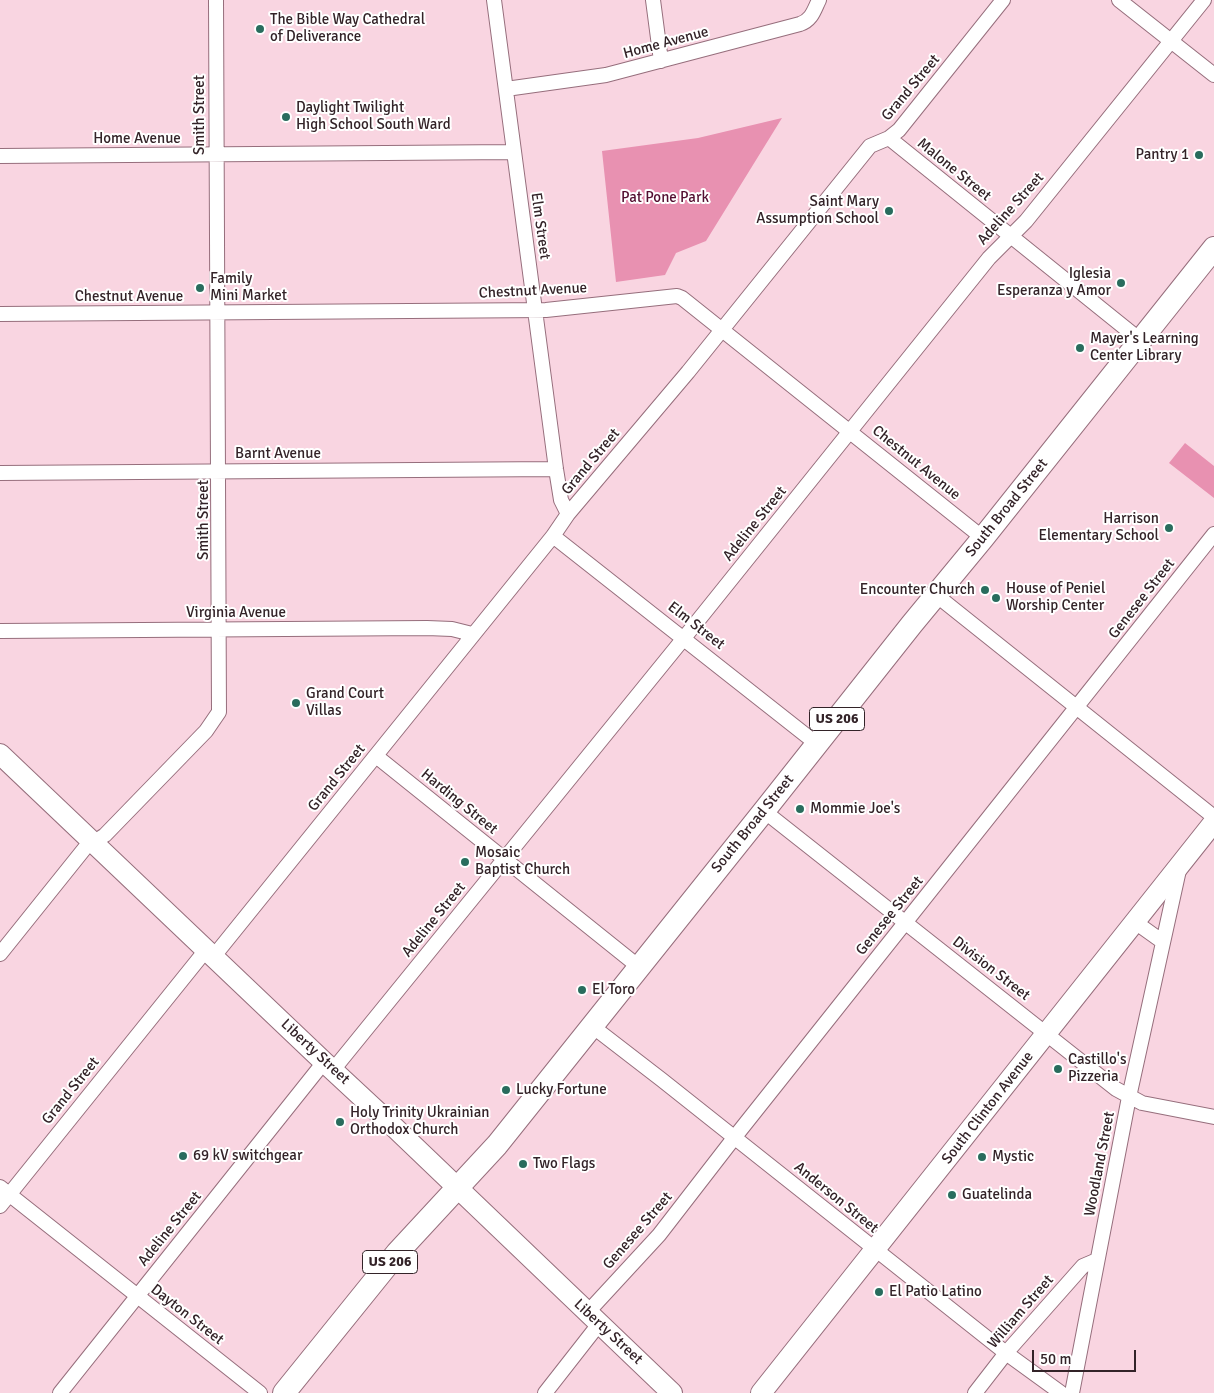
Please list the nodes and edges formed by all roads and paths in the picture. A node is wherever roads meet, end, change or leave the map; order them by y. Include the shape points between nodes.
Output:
1 (216, 0) edge
2 (494, 0) edge
3 (653, 0) edge
4 (819, 0) edge
5 (1002, 0) edge
6 (1120, 0) edge
7 (1204, 0) edge
8 (1170, 41) junction
9 (661, 61) junction
10 (1214, 76) edge
11 (506, 89) junction
12 (889, 138) junction
13 (514, 152) junction
14 (217, 155) junction
15 (0, 156) edge
16 (1010, 236) junction
17 (1214, 248) edge
18 (535, 310) junction
19 (218, 313) junction
20 (0, 314) edge
21 (722, 329) junction
22 (1140, 340) junction
23 (850, 431) junction
24 (556, 469) junction
25 (220, 471) junction
26 (0, 473) edge
27 (568, 514) junction
28 (1214, 534) edge
29 (553, 536) junction
30 (983, 538) junction
31 (936, 595) junction
32 (220, 630) junction
33 (0, 631) edge
34 (472, 634) junction
35 (684, 638) junction
36 (1076, 708) junction
37 (817, 744) junction
38 (0, 754) edge
39 (376, 756) junction
40 (764, 811) junction
41 (1214, 817) edge
42 (1214, 822) edge
43 (93, 842) junction
44 (505, 859) junction
45 (1180, 866) junction
46 (1135, 922) junction
47 (905, 923) junction
48 (1163, 942) junction
49 (210, 953) junction
50 (0, 954) edge
51 (639, 967) junction
52 (592, 1026) junction
53 (1046, 1033) junction
54 (328, 1066) junction
55 (1129, 1097) junction
56 (1214, 1117) edge
57 (734, 1138) junction
58 (458, 1188) junction
59 (5, 1190) edge
60 (0, 1206) edge
61 (875, 1250) junction
62 (1097, 1260) junction
63 (137, 1296) junction
64 (593, 1318) junction
65 (1006, 1353) junction
66 (60, 1393) edge
67 (260, 1393) edge
68 (284, 1393) edge
69 (545, 1393) edge
70 (672, 1393) edge
71 (761, 1393) edge
72 (975, 1393) edge
73 (1061, 1393) edge
74 (1072, 1393) edge

1 - 14 street, Smith Street
2 - 11 street, Elm Street
3 - 9 street
4 - 9 street, Home Avenue via 808,21
5 - 12 street, Grand Street via 900,130
6 - 8 street
7 - 8 street, Adeline Street
8 - 10 street
8 - 16 street, Adeline Street via 1026,221
9 - 11 street, Home Avenue via 592,78
11 - 13 street, Elm Street
12 - 16 street, Malone Street
12 - 21 street, Grand Street via 870,146
13 - 14 street, Home Avenue
13 - 18 street, Elm Street
14 - 15 street, Home Avenue
14 - 19 street, Smith Street
16 - 22 street, Malone Street
16 - 23 street, Adeline Street
17 - 22 main road, South Broad Street / US 206
18 - 19 street, Chestnut Avenue
18 - 21 street, Chestnut Avenue via 677,296
18 - 24 street, Elm Street
19 - 20 street, Chestnut Avenue
19 - 25 street, Smith Street
21 - 23 street, Chestnut Avenue
21 - 27 street, Grand Street
22 - 30 main road, South Broad Street / US 206
23 - 30 street, Chestnut Avenue
23 - 35 street, Adeline Street
24 - 25 street, Barnt Avenue
24 - 27 street, Elm Street via 561,500
25 - 26 street, Barnt Avenue
25 - 32 street, Smith Street
27 - 29 street, Grand Street
28 - 36 street, Genesee Street
29 - 34 street, Grand Street
29 - 35 street, Elm Street
30 - 31 main road, South Broad Street / US 206
31 - 36 street
31 - 37 main road, South Broad Street / US 206
32 - 33 street, Virginia Avenue
32 - 34 street, Virginia Avenue via 452,628
32 - 43 street, Smith Street via 220,712 105,836
34 - 39 street, Grand Street
35 - 37 street, Elm Street
35 - 44 street, Adeline Street
36 - 41 street
36 - 47 street, Genesee Street
37 - 40 main road, South Broad Street / US 206
38 - 43 street, Liberty Street
39 - 44 street, Harding Street
39 - 49 street, Grand Street
40 - 47 street, Division Street
40 - 51 main road, South Broad Street / US 206
42 - 45 street, South Clinton Avenue
43 - 49 street, Liberty Street
43 - 50 street, Smith Street
44 - 51 street, Harding Street
44 - 54 street, Adeline Street
45 - 46 street, South Clinton Avenue
45 - 48 street, Woodland Street
46 - 48 street
46 - 53 street, South Clinton Avenue
47 - 53 street, Division Street
47 - 57 street, Genesee Street
48 - 55 street, Woodland Street
49 - 54 street, Liberty Street
49 - 59 street, Grand Street
51 - 52 main road, South Broad Street / US 206
52 - 57 street, Anderson Street
52 - 58 main road, South Broad Street / US 206 via 497,1145
53 - 55 street, Division Street
53 - 61 street, South Clinton Avenue
54 - 58 street, Liberty Street
54 - 63 street, Adeline Street
55 - 56 street, Division Street via 1142,1103
55 - 62 street, Woodland Street
57 - 61 street, Anderson Street
57 - 64 street, Genesee Street
58 - 64 street, Liberty Street
58 - 68 main road, South Broad Street / US 206 via 397,1253
59 - 60 street, Grand Street
59 - 63 street, Dayton Street
61 - 65 street, Anderson Street
61 - 71 street, South Clinton Avenue
62 - 65 street, William Street via 1083,1266
62 - 74 street, Woodland Street
63 - 66 street, Adeline Street
63 - 67 street, Dayton Street
64 - 69 street, Genesee Street
64 - 70 street, Liberty Street
65 - 72 street, William Street
65 - 73 street, Anderson Street

